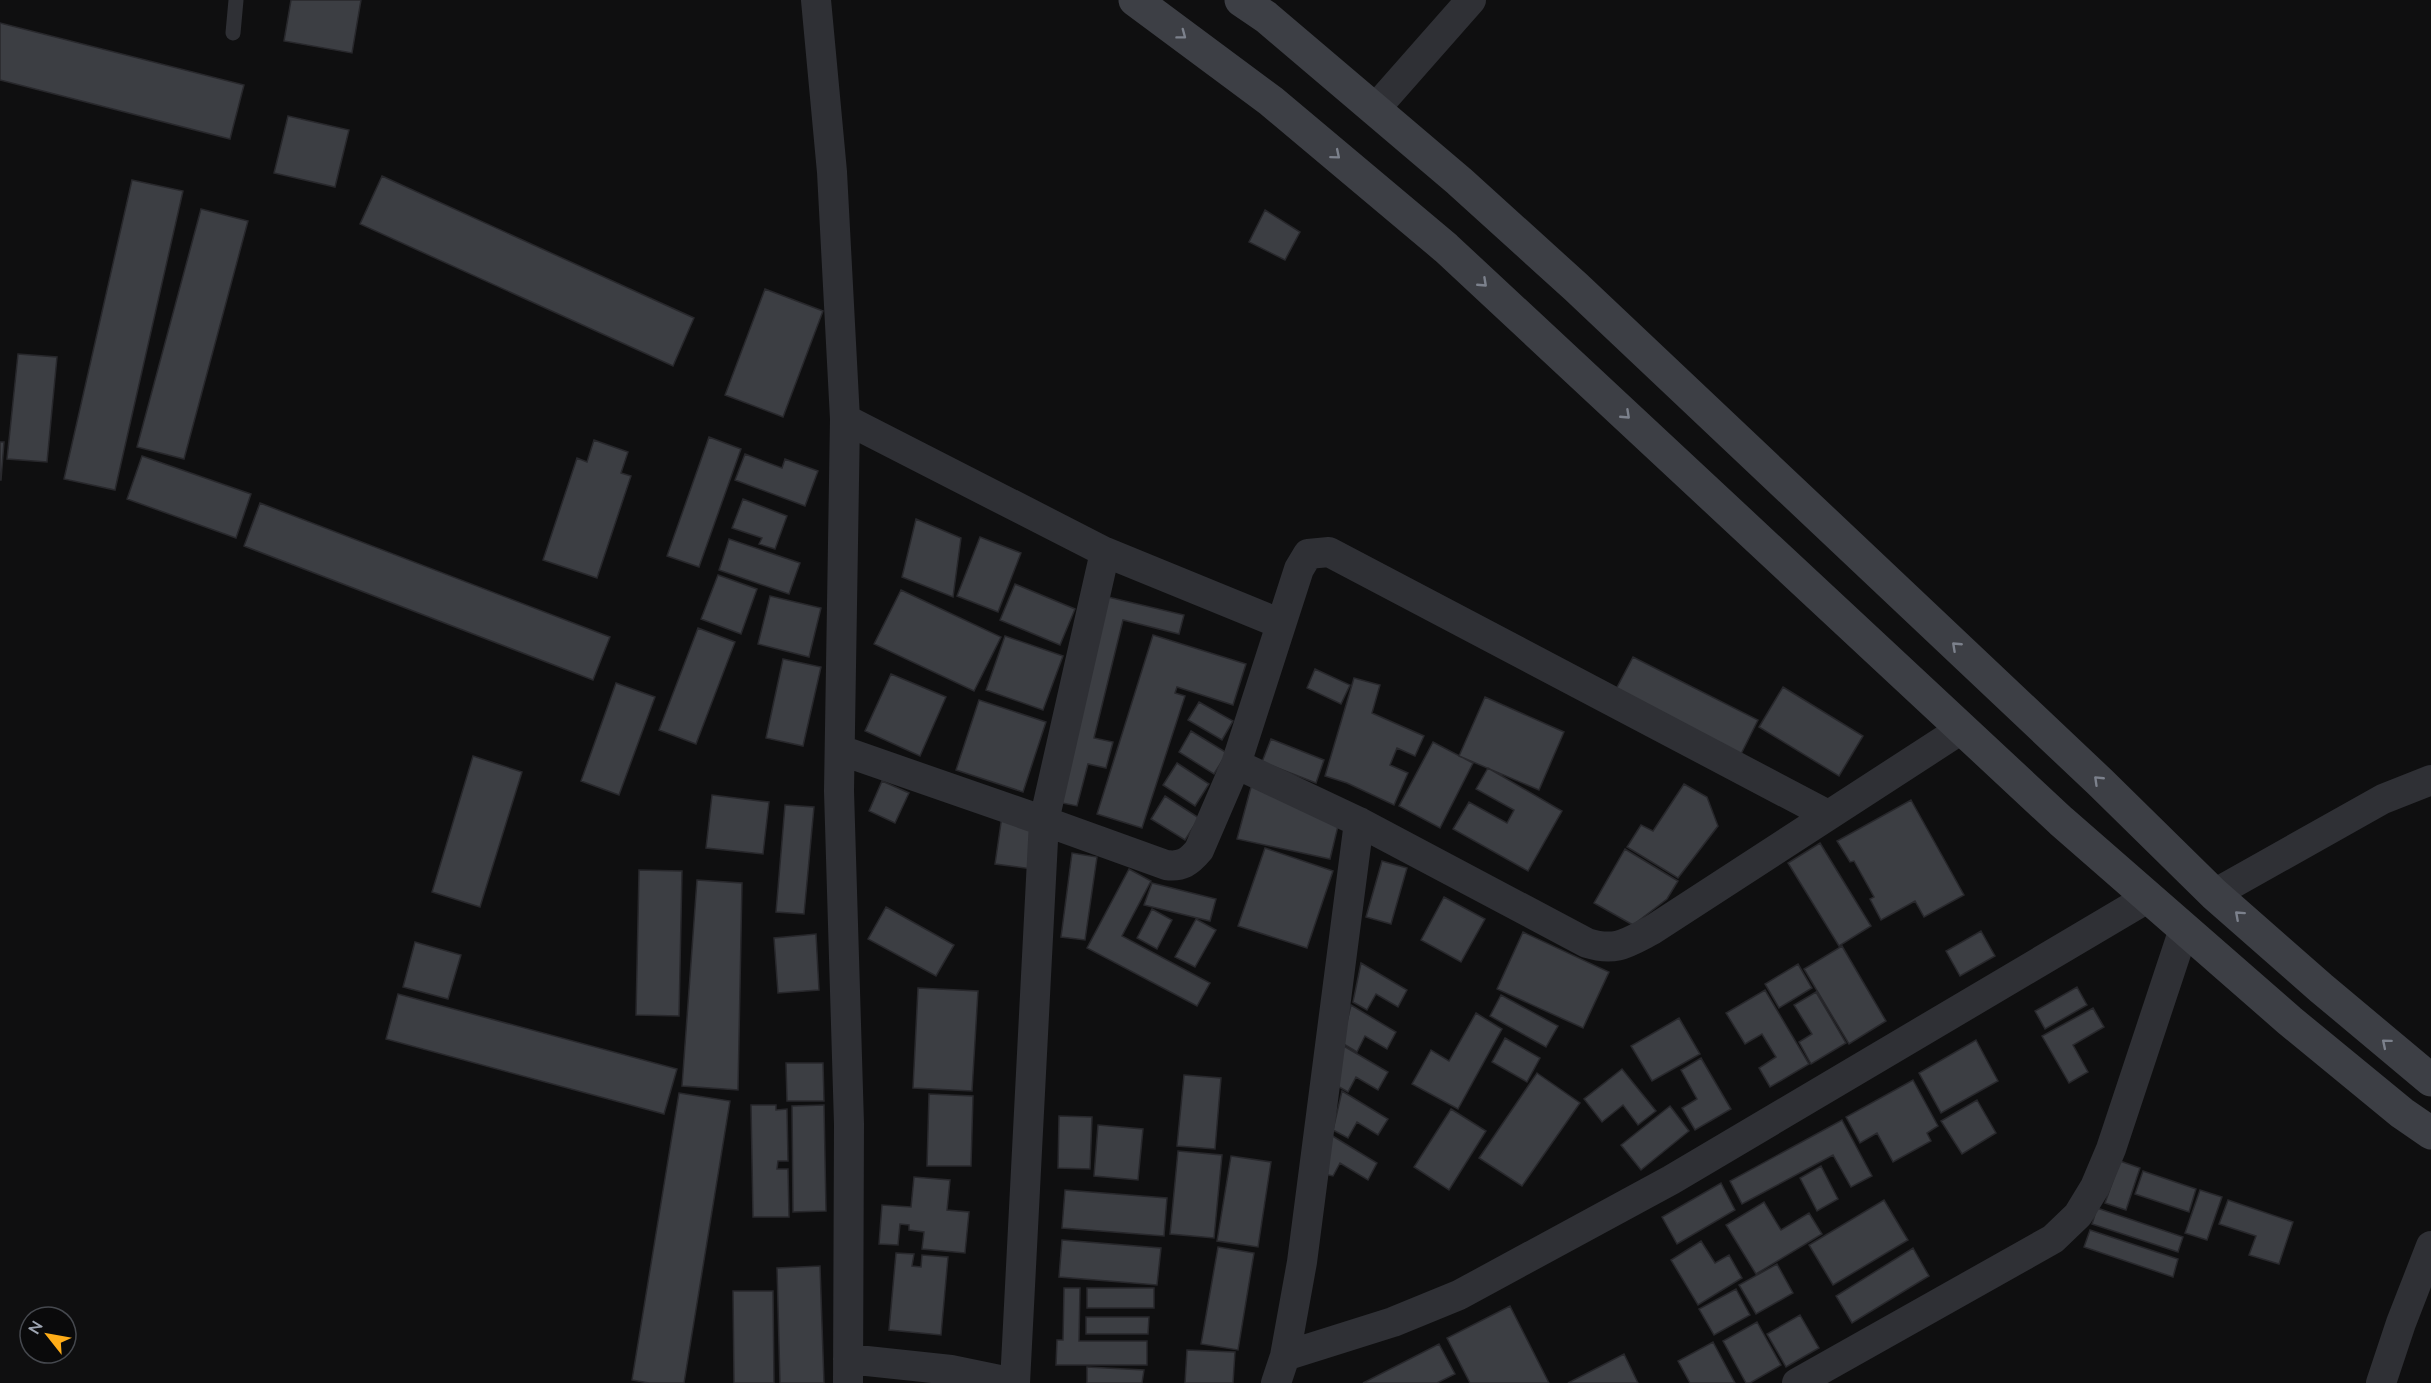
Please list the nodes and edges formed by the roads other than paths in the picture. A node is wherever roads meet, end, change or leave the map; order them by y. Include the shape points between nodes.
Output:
1 (236, 0) edge
2 (816, 0) edge
3 (1135, 0) edge
4 (1241, 0) edge
5 (1471, 0) edge
6 (233, 33) dead end
7 (1375, 109) junction
8 (845, 419) junction
9 (1105, 552) junction
10 (1281, 624) junction
11 (1960, 730) junction
12 (840, 750) junction
13 (1236, 764) junction
14 (2431, 780) edge
15 (1828, 815) junction
16 (1044, 821) junction
17 (1359, 822) junction
18 (2214, 894) junction
19 (2149, 897) junction
20 (2184, 928) junction
21 (2429, 1075) edge
22 (2431, 1133) edge
23 (2431, 1246) edge
24 (1281, 1369) edge
25 (848, 1371) edge
26 (1014, 1383) edge
27 (1797, 1383) edge
28 (2381, 1383) edge

1 - 6 lane
2 - 8 street via 832,172
3 -> 11 main road via 1271,101 1446,248
4 - 7 main road
5 - 7 street
18 -> 7 main road via 1575,286
8 - 9 street
8 - 12 street
9 - 10 street
9 - 16 street
10 - 13 street
10 - 15 street via 1308,554 1329,552
11 - 15 street
11 - 19 main road
12 - 16 street
12 - 25 street via 849,1124
13 - 16 street via 1199,850 1179,866 1166,865
13 - 17 street
14 - 18 street via 2383,799
15 - 17 street via 1653,930 1623,945 1604,948 1587,943
16 - 26 street
17 - 24 street via 1302,1262
21 -> 18 main road
19 - 20 main road
19 - 24 street via 1671,1180 1459,1295
20 - 22 main road via 2290,1021
20 - 27 street via 2111,1149 2078,1215 2054,1239
23 - 28 street
25 - 26 street via 951,1370

